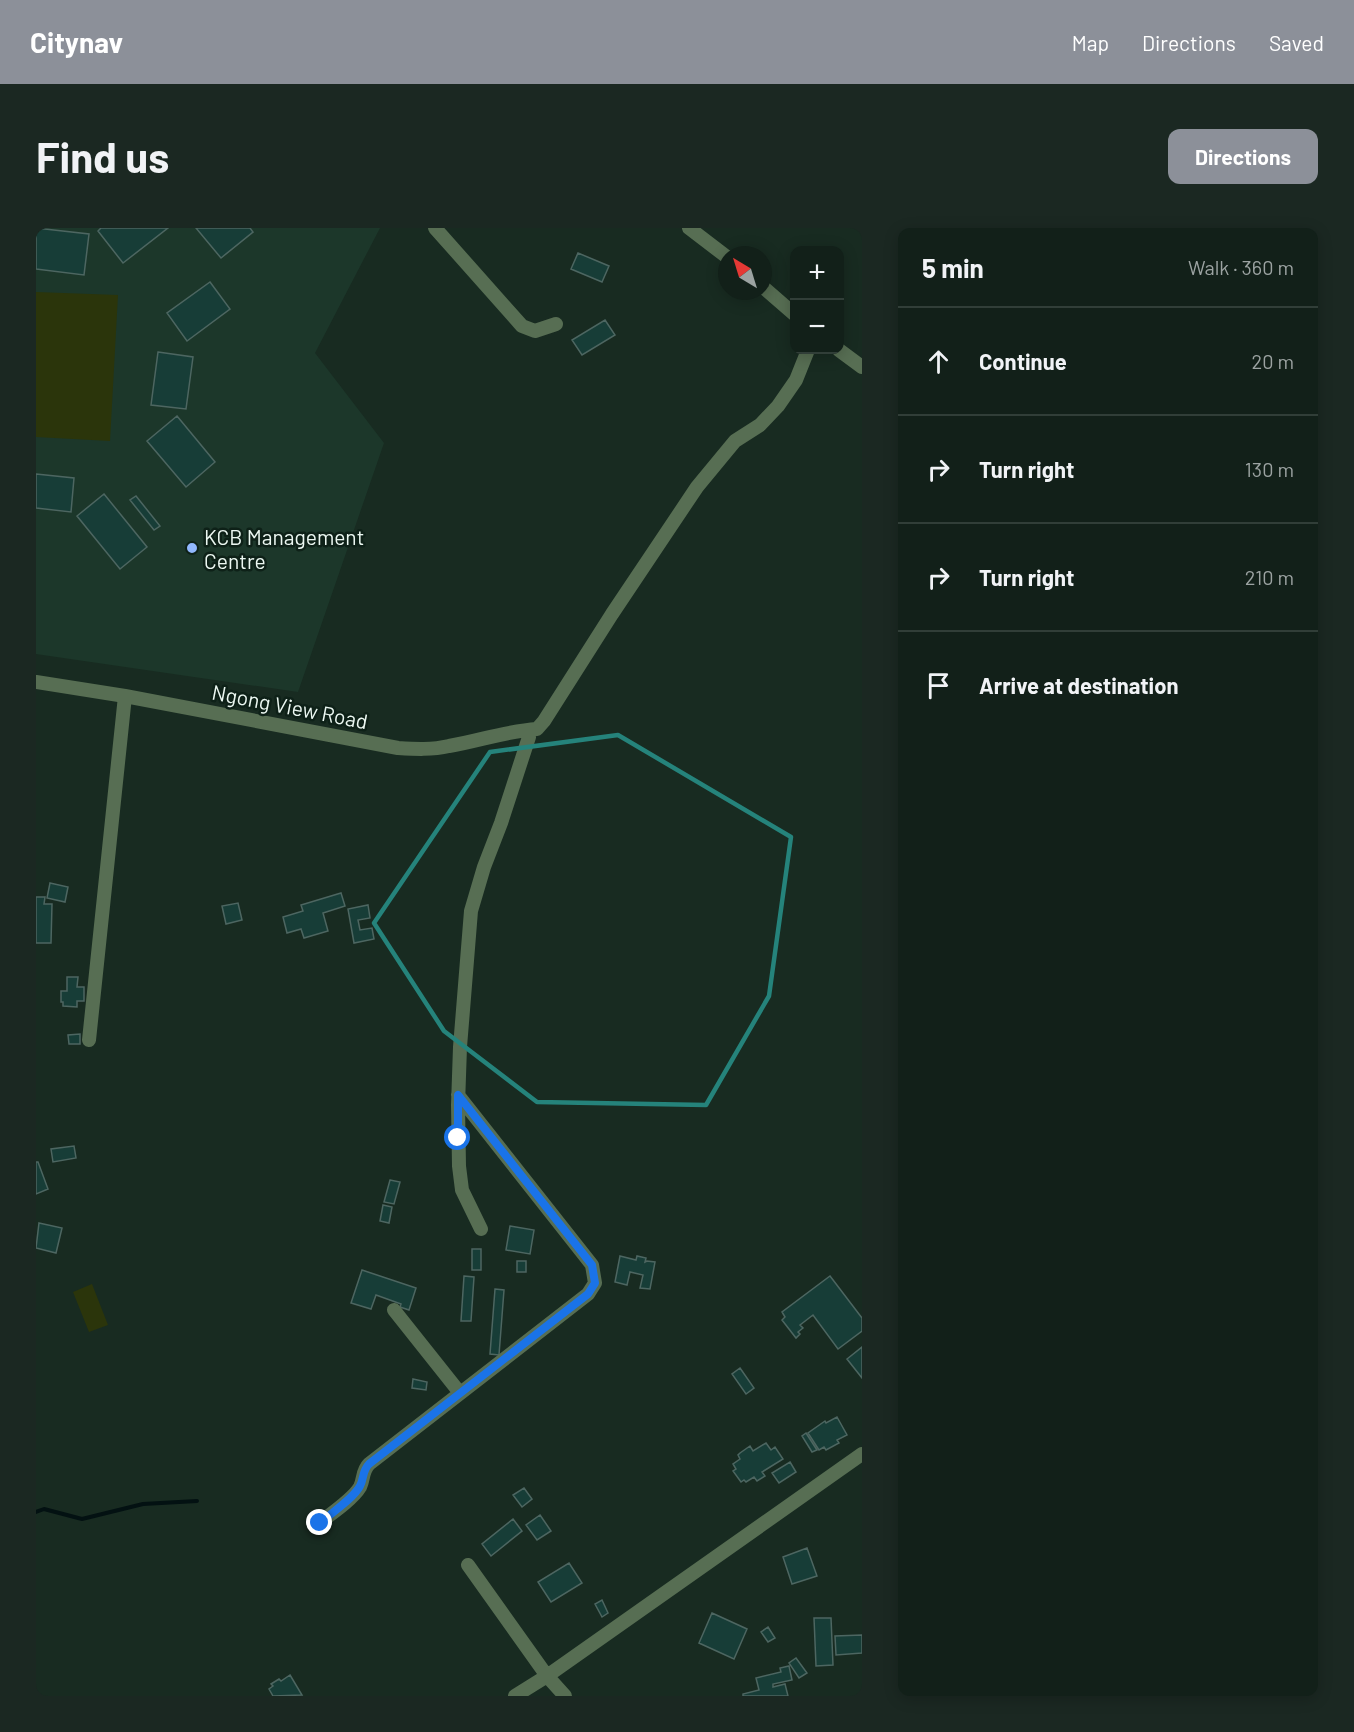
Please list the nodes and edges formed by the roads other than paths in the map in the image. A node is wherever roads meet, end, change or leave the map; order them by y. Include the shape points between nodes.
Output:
1 (435, 228) edge
2 (689, 228) edge
3 (718, 250) edge
4 (772, 295) edge
5 (790, 310) edge
6 (556, 324) dead end
7 (806, 354) edge
8 (844, 354) edge
9 (862, 367) edge
10 (36, 682) edge
11 (125, 696) junction
12 (533, 733) junction
13 (89, 1040) dead end
14 (458, 1095) junction
15 (481, 1229) dead end
16 (394, 1310) dead end
17 (460, 1393) junction
18 (862, 1454) edge
19 (320, 1523) dead end
20 (468, 1565) dead end
21 (547, 1676) junction
22 (515, 1696) edge
23 (564, 1696) edge

1 - 6 street via 522,326 535,331
2 - 3 street
4 - 5 street
7 - 12 street via 796,381 778,406 727,449 697,487
8 - 9 street
10 - 11 street, Ngong View Road
11 - 12 street, Ngong View Road via 398,748 449,746 507,732
11 - 13 street
12 - 14 street via 471,911
14 - 15 street via 462,1190
14 - 17 street via 592,1265 595,1283 588,1294
16 - 17 street
17 - 19 street via 369,1464 360,1486
18 - 21 street
20 - 21 street
21 - 22 street
21 - 23 street

